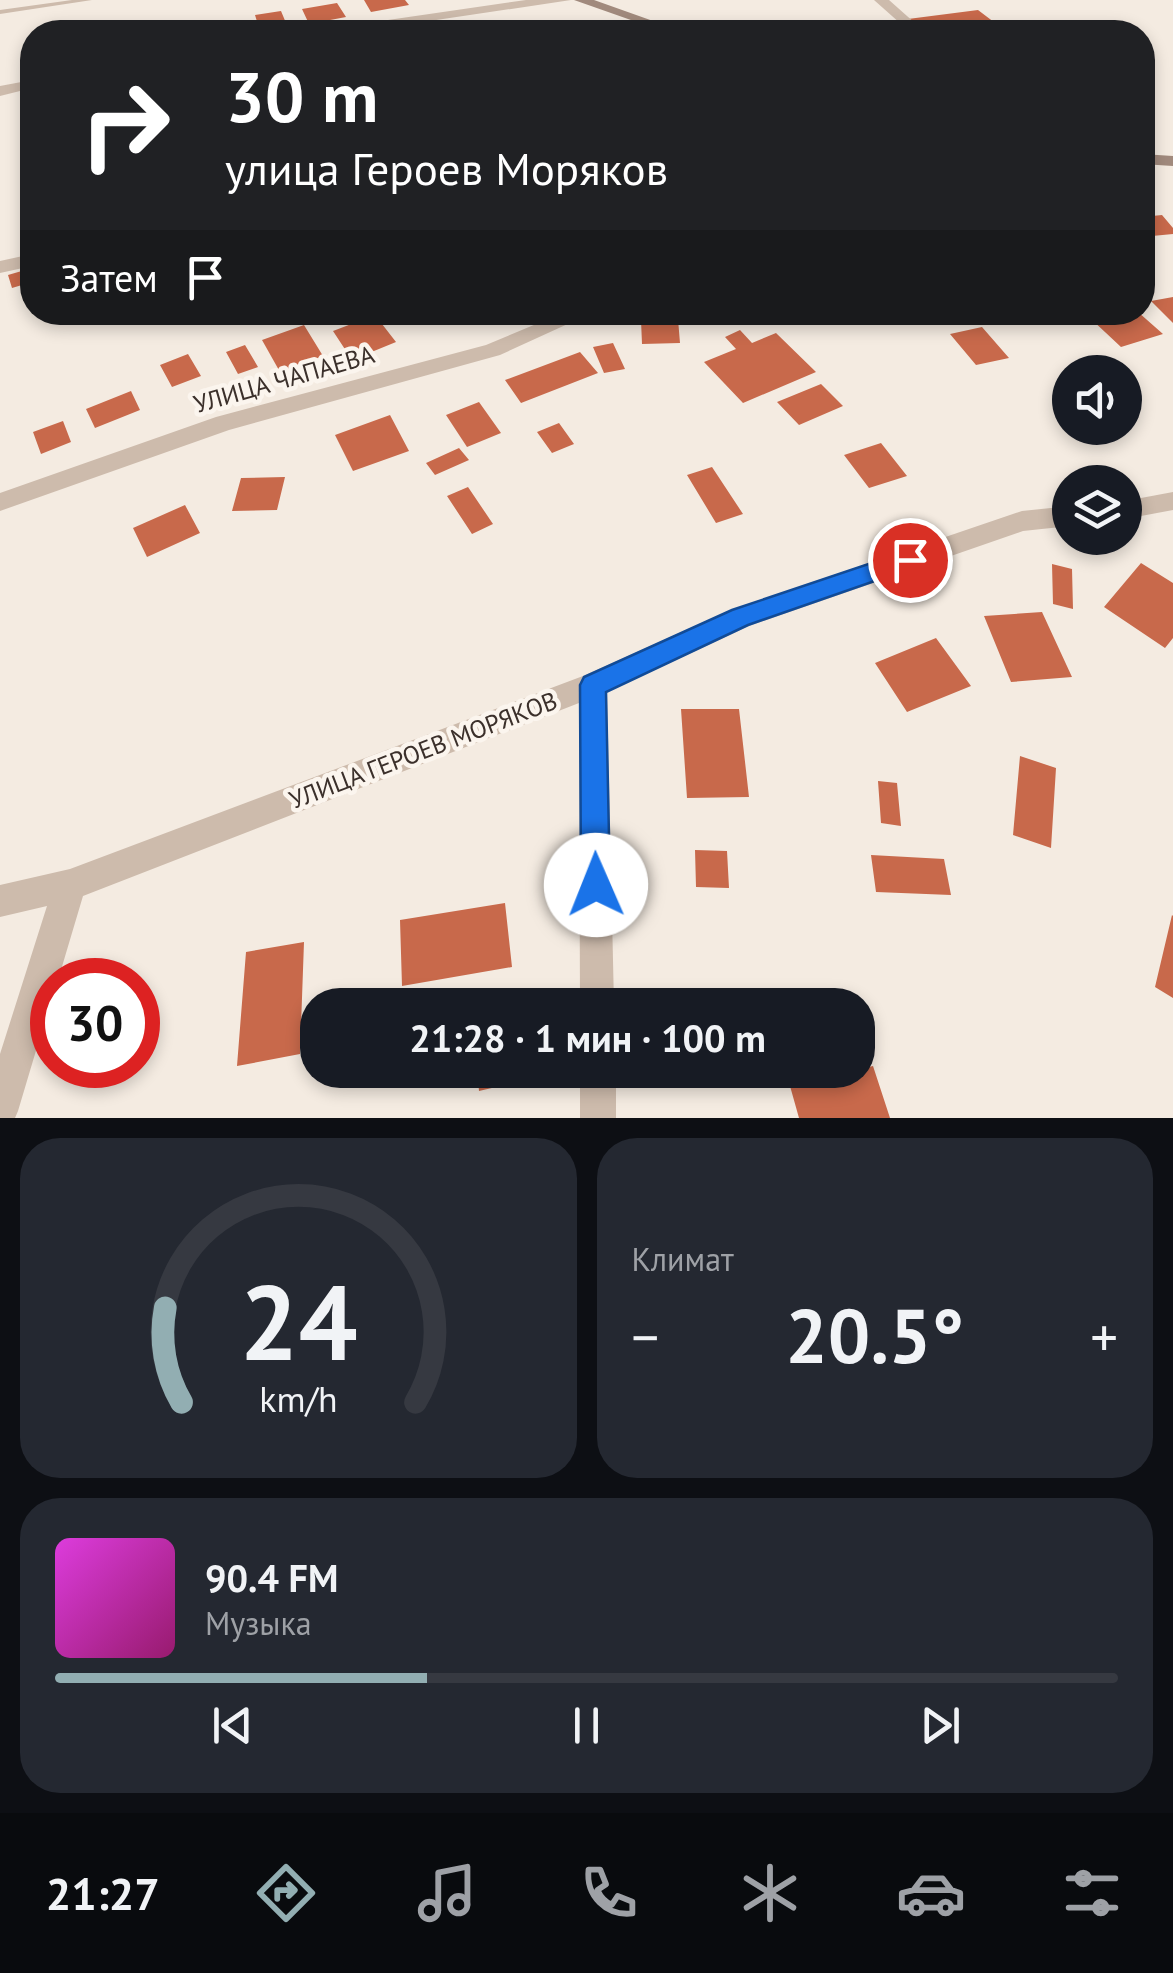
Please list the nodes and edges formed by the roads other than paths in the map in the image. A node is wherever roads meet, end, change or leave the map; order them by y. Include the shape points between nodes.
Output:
1 (88, 0) edge
2 (564, 0) edge
3 (581, 0) edge
4 (881, 0) edge
5 (0, 12) edge
6 (410, 20) edge
7 (641, 20) edge
8 (904, 20) edge
9 (553, 325) edge
10 (0, 502) edge
11 (1052, 518) edge
12 (593, 685) junction
13 (70, 885) junction
14 (0, 901) edge
15 (597, 988) edge
16 (598, 1088) edge
17 (0, 1111) edge
18 (598, 1118) edge

1 - 5 lane
2 - 6 street
3 - 7 main road
4 - 8 street
9 - 10 street, УЛИЦА ЧАПАЕВА via 493,350 224,422
11 - 12 street, УЛИЦА ГЕРОЕВ МОРЯКОВ via 1022,521 740,618
12 - 13 street, УЛИЦА ГЕРОЕВ МОРЯКОВ
12 - 15 street
13 - 14 street, УЛИЦА ГЕРОЕВ МОРЯКОВ
13 - 17 street
16 - 18 street

